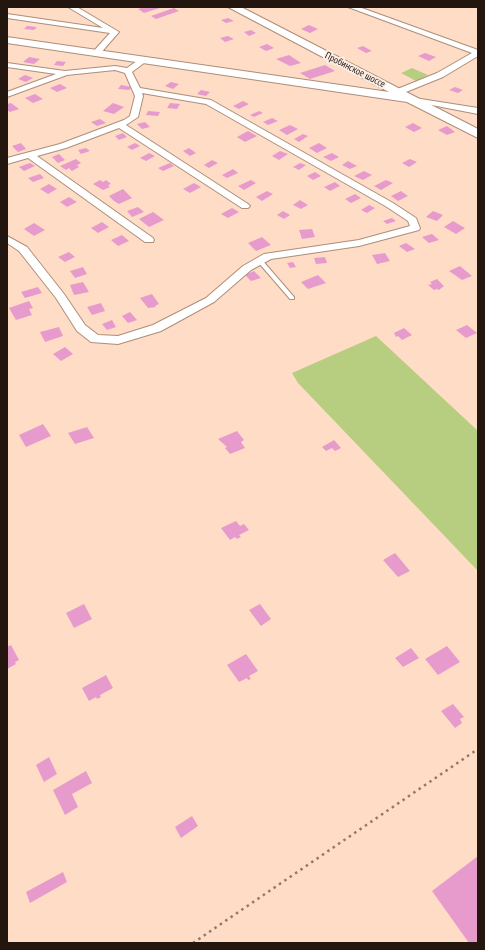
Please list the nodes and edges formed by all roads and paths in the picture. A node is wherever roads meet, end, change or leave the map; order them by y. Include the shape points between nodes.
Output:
1 (72, 7) edge
2 (233, 7) edge
3 (352, 7) edge
4 (7, 16) edge
5 (115, 32) junction
6 (7, 40) edge
7 (96, 53) junction
8 (478, 53) edge
9 (144, 60) junction
10 (7, 65) edge
11 (128, 71) junction
12 (65, 73) junction
13 (136, 90) junction
14 (398, 92) junction
15 (7, 95) edge
16 (411, 99) junction
17 (478, 111) edge
18 (120, 124) junction
19 (478, 134) edge
20 (30, 155) junction
21 (7, 161) edge
22 (245, 206) dead end
23 (7, 239) edge
24 (149, 240) dead end
25 (260, 261) junction
26 (292, 298) dead end
27 (478, 749) edge
28 (193, 943) edge

1 - 5 street
2 - 14 street, Пробинское шоссе
3 - 8 street
4 - 5 street
5 - 7 street
6 - 7 street
7 - 9 street
8 - 14 street via 440,75
9 - 11 street
9 - 16 street
10 - 12 street
11 - 12 street via 115,68
11 - 13 street
12 - 15 street
13 - 18 street via 139,96 134,117
13 - 25 street via 208,102 390,205 413,220 415,228 359,243 268,256
14 - 16 street, Пробинское шоссе
16 - 17 street
16 - 19 street, Пробинское шоссе
18 - 20 street via 63,146
18 - 22 street
20 - 21 street
20 - 24 street
23 - 25 street via 23,249 60,296 81,328 95,339 118,340 157,328 210,300 247,268
25 - 26 lane
27 - 28 path

